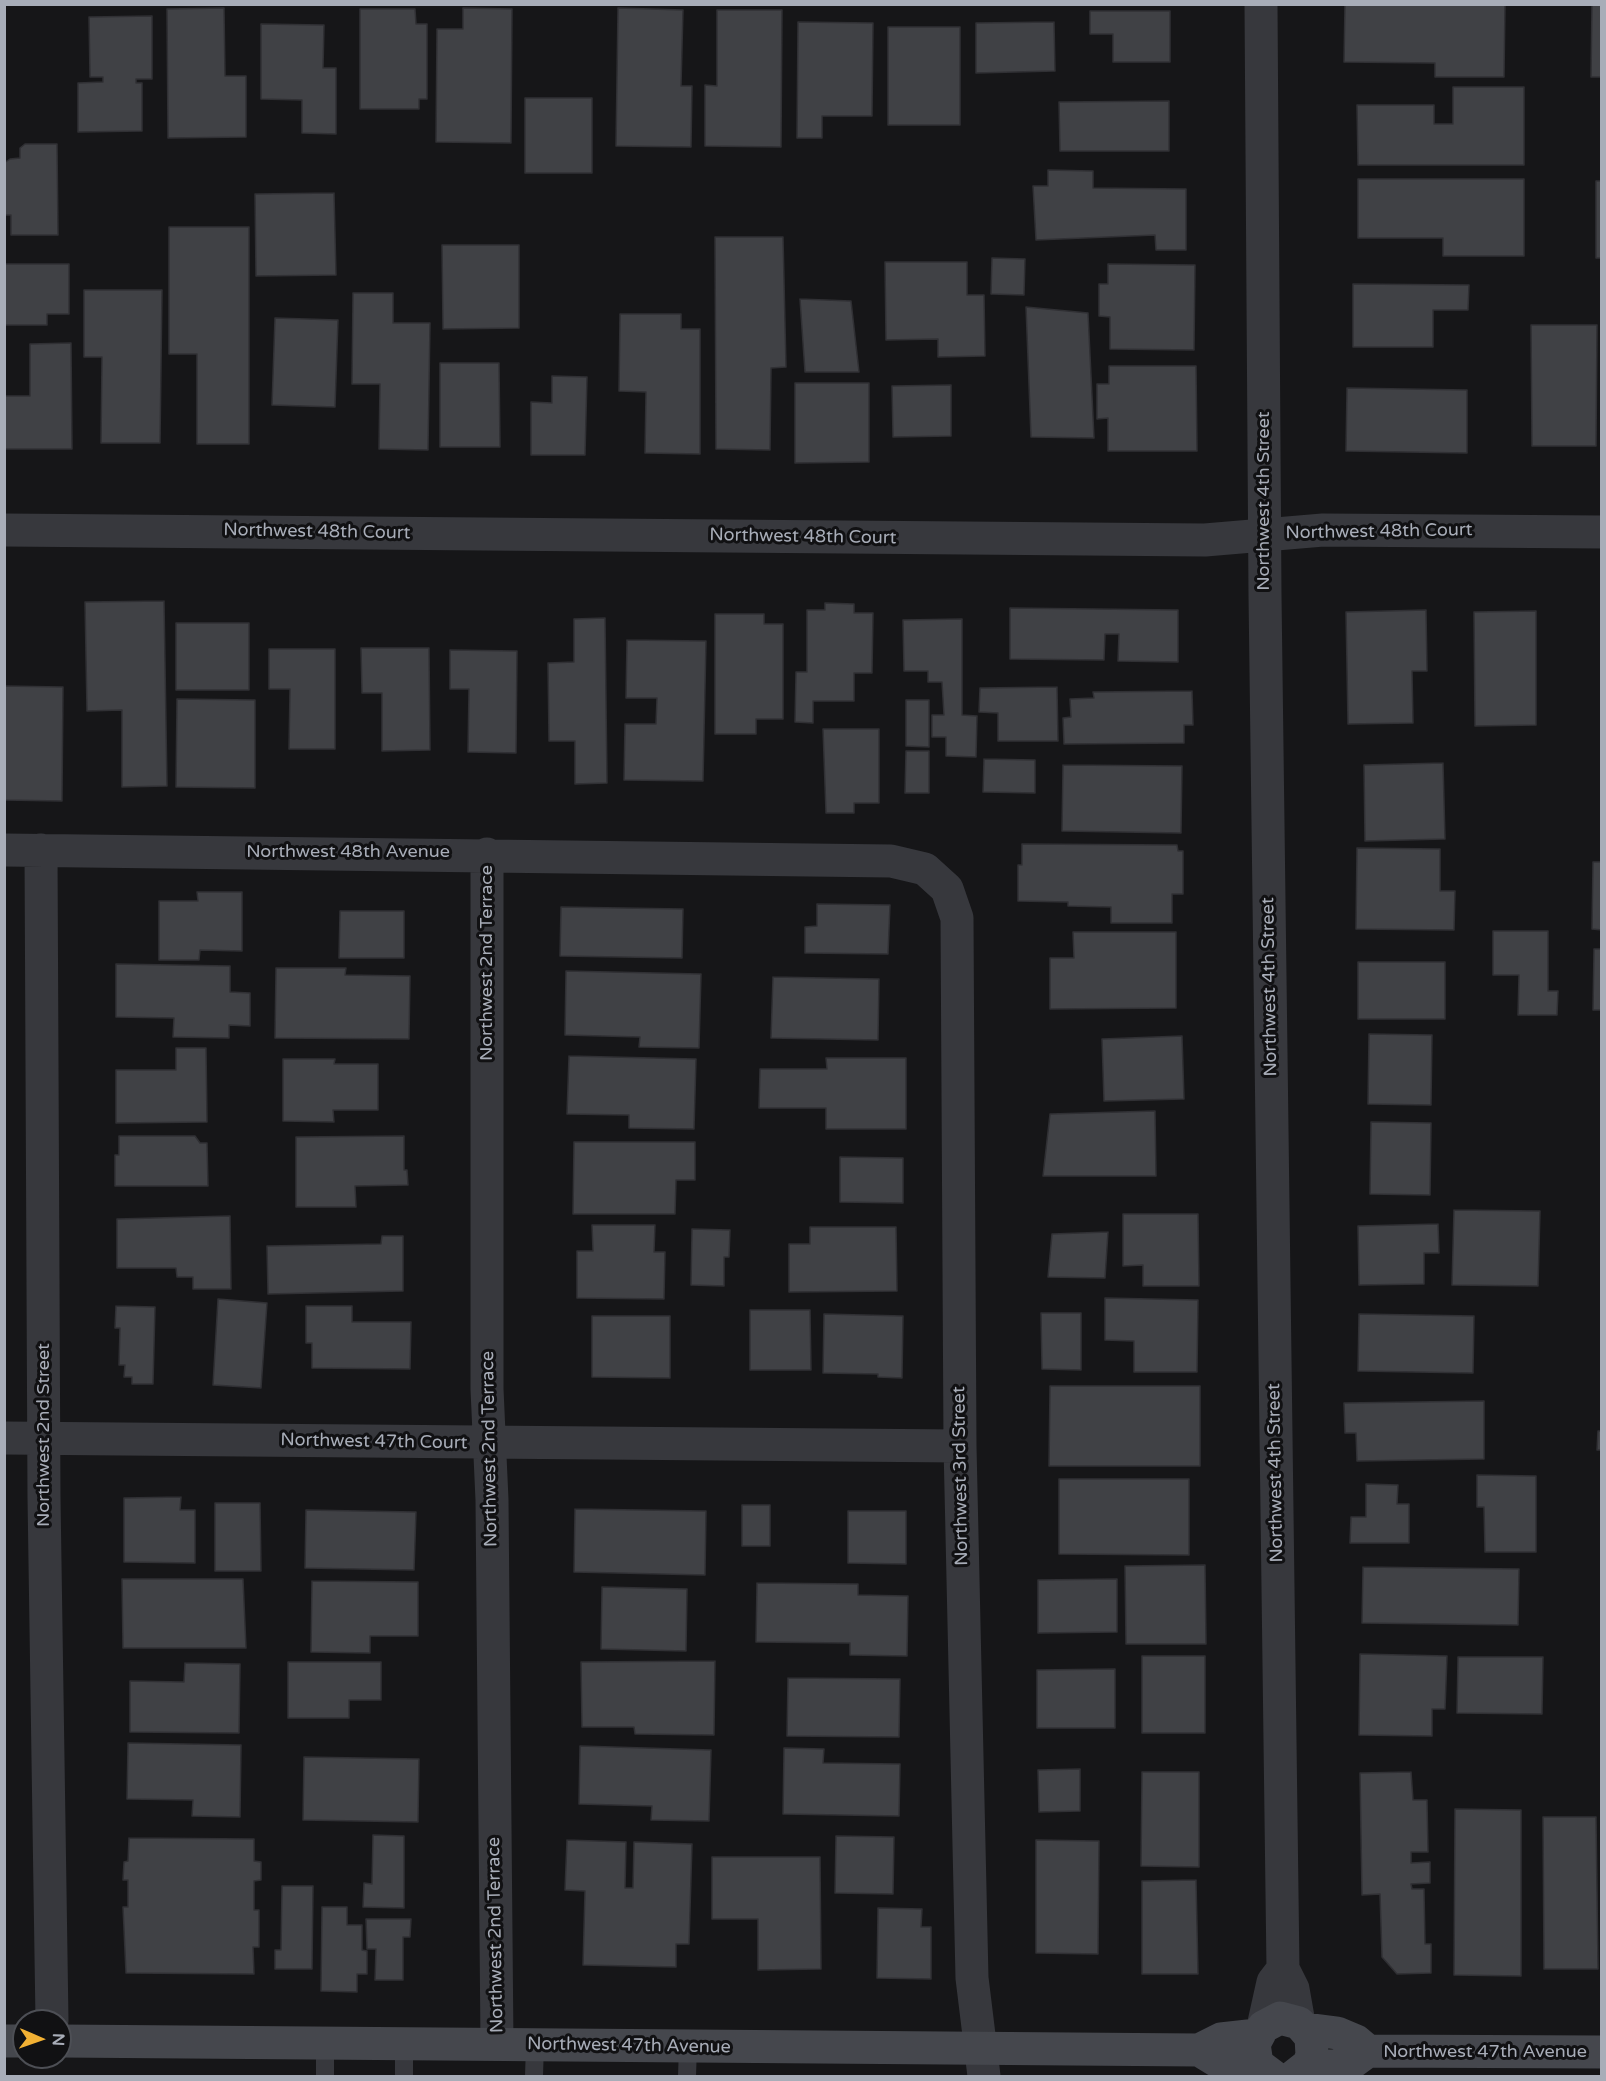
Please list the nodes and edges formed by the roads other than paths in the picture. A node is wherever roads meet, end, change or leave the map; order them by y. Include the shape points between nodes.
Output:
1 (1261, 4) edge
2 (4, 530) edge
3 (1602, 532) edge
4 (1264, 535) junction
5 (4, 850) edge
6 (41, 850) junction
7 (487, 854) junction
8 (939, 879) joint
9 (4, 1438) edge
10 (44, 1438) junction
11 (490, 1444) junction
12 (960, 1446) junction
13 (1283, 1969) junction
14 (52, 2009) edge
15 (1302, 2026) junction
16 (72, 2042) edge
17 (497, 2044) junction
18 (1368, 2051) junction
19 (1602, 2052) edge
20 (325, 2061) edge
21 (404, 2061) edge
22 (535, 2061) edge
23 (688, 2062) edge
24 (982, 2063) edge
25 (1278, 2064) edge

1 - 4 street, Northwest 4th Street
2 - 4 street, Northwest 48th Court via 1205,540
3 - 4 street, Northwest 48th Court via 1323,530
4 - 13 street, Northwest 4th Street
5 - 6 street, Northwest 48th Avenue
6 - 7 street, Northwest 48th Avenue
6 - 10 street, Northwest 2nd Street
7 - 8 street, Northwest 48th Avenue via 891,861 925,869
7 - 11 street, Northwest 2nd Terrace
8 - 12 street, Northwest 3rd Street via 953,902 957,918
9 - 10 street, Northwest 47th Court
10 - 11 street, Northwest 47th Court
10 - 14 street, Northwest 2nd Street
11 - 12 street, Northwest 47th Court
11 - 17 street, Northwest 2nd Terrace
12 - 24 street, Northwest 3rd Street via 972,1978
13 - 15 street, Northwest 4th Street via 1293,1989
13 - 25 street, Northwest 4th Street via 1273,1982
15 - 18 street, Northwest 47th Avenue via 1337,2033
15 - 25 street via 1313,2046
15 - 25 street, Northwest 47th Avenue via 1280,2018
16 - 20 street, Northwest 47th Avenue
17 - 21 street, Northwest 47th Avenue
17 - 22 street, Northwest 47th Avenue
18 - 19 street, Northwest 47th Avenue
18 - 25 street, Northwest 47th Avenue via 1353,2062 1334,2066
20 - 21 street, Northwest 47th Avenue
22 - 23 street, Northwest 47th Avenue
23 - 24 street, Northwest 47th Avenue
24 - 25 street, Northwest 47th Avenue via 1199,2050 1233,2066

